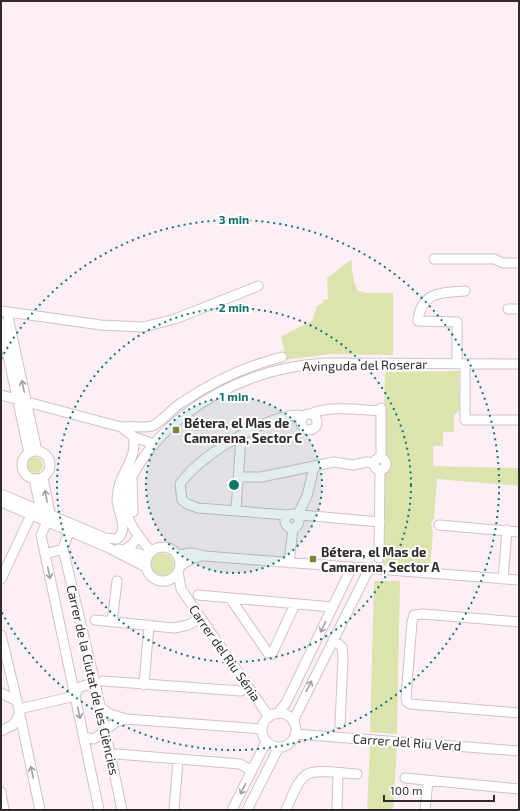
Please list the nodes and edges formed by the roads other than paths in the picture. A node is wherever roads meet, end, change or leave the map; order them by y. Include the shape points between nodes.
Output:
1 (434, 260) dead end
2 (519, 263) edge
3 (258, 286) dead end
4 (465, 291) dead end
5 (508, 309) dead end
6 (519, 310) edge
7 (4, 311) edge
8 (1, 323) edge
9 (282, 357) dead end
10 (461, 364) junction
11 (519, 364) edge
12 (1, 394) edge
13 (22, 400) junction
14 (335, 410) junction
15 (306, 415) junction
16 (519, 420) edge
17 (317, 422) junction
18 (121, 427) junction
19 (241, 436) junction
20 (134, 437) junction
21 (154, 444) junction
22 (33, 452) junction
23 (377, 461) junction
24 (314, 467) junction
25 (238, 477) junction
26 (39, 478) junction
27 (132, 478) junction
28 (1, 494) edge
29 (1, 502) edge
30 (236, 510) junction
31 (31, 515) junction
32 (287, 515) junction
33 (46, 516) junction
34 (298, 517) junction
35 (380, 522) junction
36 (439, 525) dead end
37 (293, 528) junction
38 (507, 530) junction
39 (69, 531) junction
40 (519, 532) edge
41 (138, 536) junction
42 (107, 547) junction
43 (63, 549) junction
44 (124, 550) junction
45 (153, 551) junction
46 (45, 554) junction
47 (177, 555) junction
48 (205, 556) junction
49 (379, 558) dead end
50 (289, 563) junction
51 (146, 567) junction
52 (352, 567) junction
53 (179, 568) junction
54 (369, 568) junction
55 (1, 579) edge
56 (503, 579) junction
57 (519, 580) edge
58 (117, 581) dead end
59 (163, 581) junction
60 (181, 589) junction
61 (198, 595) dead end
62 (230, 598) junction
63 (295, 604) junction
64 (332, 607) junction
65 (200, 618) junction
66 (95, 620) dead end
67 (112, 622) junction
68 (519, 622) edge
69 (149, 625) junction
70 (1, 635) edge
71 (332, 640) junction
72 (100, 684) junction
73 (144, 685) junction
74 (240, 691) dead end
75 (1, 693) edge
76 (75, 696) junction
77 (100, 707) junction
78 (18, 708) junction
79 (519, 713) edge
80 (273, 715) junction
81 (126, 719) junction
82 (293, 721) junction
83 (340, 724) dead end
84 (262, 729) junction
85 (105, 730) junction
86 (1, 731) edge
87 (295, 734) junction
88 (84, 737) junction
89 (266, 742) junction
90 (279, 747) junction
91 (519, 751) edge
92 (117, 754) dead end
93 (178, 760) junction
94 (252, 771) junction
95 (338, 773) junction
96 (357, 774) dead end
97 (405, 778) dead end
98 (428, 780) junction
99 (519, 789) edge
100 (1, 792) edge
101 (4, 810) edge
102 (40, 810) edge
103 (99, 810) edge
104 (122, 810) edge
105 (174, 810) edge
106 (232, 810) edge
107 (247, 810) edge
108 (286, 810) edge
109 (337, 810) edge
110 (425, 810) edge

1 - 2 street via 494,259
3 - 7 street via 175,319 143,327 100,325
4 - 10 street via 429,297 419,310 418,321 457,322
5 - 6 street
13 -> 7 street
8 - 13 street
9 - 18 street via 224,378 181,403 152,425
10 - 11 street, Avinguda del Roserar
10 - 16 street via 465,420
10 - 21 street, Avinguda del Roserar via 325,363 282,368 250,378 216,395 173,423
12 - 13 street
13 - 18 street
13 - 22 street
14 - 15 street via 315,411
14 - 17 street
14 - 23 street via 381,410
15 - 17 street via 316,418
15 - 17 street via 300,424 306,430 313,429
15 - 19 street via 289,415
18 - 20 street
19 - 25 street
19 - 30 street via 192,470 180,484 179,490 182,500 198,508
20 - 21 street
20 - 33 street via 133,453 121,476 117,499 122,535 117,539 105,538
21 - 27 street, Avinguda del Roserar
22 - 26 street via 24,459 22,468 27,476
22 - 26 street via 45,454 50,462 49,471
23 - 24 street via 353,465 334,462
23 - 35 street via 375,468 380,471
24 - 25 street via 261,477
24 - 34 street via 308,496
25 - 30 street
26 - 33 street
27 - 41 street, Avinguda del Roserar via 125,493 127,512
27 - 45 street via 133,514 136,524
28 - 33 street
29 - 31 street
30 - 32 street
31 - 33 street
31 - 55 street
32 - 34 street via 293,514
32 - 37 street via 286,525
33 - 39 street
33 - 46 street, Carrer de la Ciutat de les Ciències via 41,535
34 - 35 street via 302,515
34 - 37 street via 299,525
35 - 49 street
36 - 38 street
37 - 50 street
38 - 40 street
38 - 56 street
39 - 42 street
39 - 43 street
41 - 44 street via 132,545
41 - 45 street, Avinguda del Roserar
42 - 44 street
42 - 51 street
43 - 46 street
43 - 72 street, Carrer de la Ciutat de les Ciències
44 - 45 street
45 - 47 street via 168,548
45 - 51 street
46 -> 76 street, Carrer de la Ciutat de les Ciències
47 - 48 street via 192,553
47 - 53 street
48 - 50 street
48 - 53 street via 191,559
50 - 52 street
51 - 59 street via 152,577
52 - 54 street
52 - 64 street
53 - 59 street via 170,580
53 - 60 street, Carrer del Riu Sénia
54 - 56 street
54 - 71 street
56 - 57 street
58 - 67 street
59 - 60 street
60 - 65 street, Carrer del Riu Sénia
61 - 62 street
62 - 63 street
62 - 63 street via 268,653 272,654
63 - 64 street
64 -> 80 street via 286,702
65 - 69 street via 188,625 174,628
65 - 80 street, Carrer del Riu Sénia
66 - 67 street
67 - 69 street
68 - 79 street via 414,615 406,697 410,704
69 - 73 street
70 - 78 street
82 -> 71 street
71 - 83 street via 342,647
72 - 73 street
72 - 76 street via 78,688
72 - 77 street, Carrer de la Ciutat de les Ciències
73 - 74 street
75 - 78 street
76 - 78 street
76 -> 88 street, Carrer de la Ciutat de les Ciències
77 - 81 street via 110,714
77 - 85 street, Carrer de la Ciutat de les Ciències
78 - 86 street via 13,725
102 -> 78 street
80 - 82 street via 286,715
80 - 84 street
81 - 84 street
81 - 85 street
82 - 87 street
84 - 89 street
85 - 88 street via 94,739
85 - 104 street, Carrer de la Ciutat de les Ciències
87 - 90 street via 289,743
87 - 91 street, Carrer del Riu Verd
88 - 103 street, Carrer de la Ciutat de les Ciències
89 - 90 street
89 - 94 street
90 - 107 street
92 - 93 street
93 - 94 street via 240,764
93 - 105 street
94 -> 106 street
95 - 96 street
95 - 108 street via 312,772 305,775
95 - 109 street
97 - 98 street
98 - 99 street
98 - 110 street
100 - 101 street

